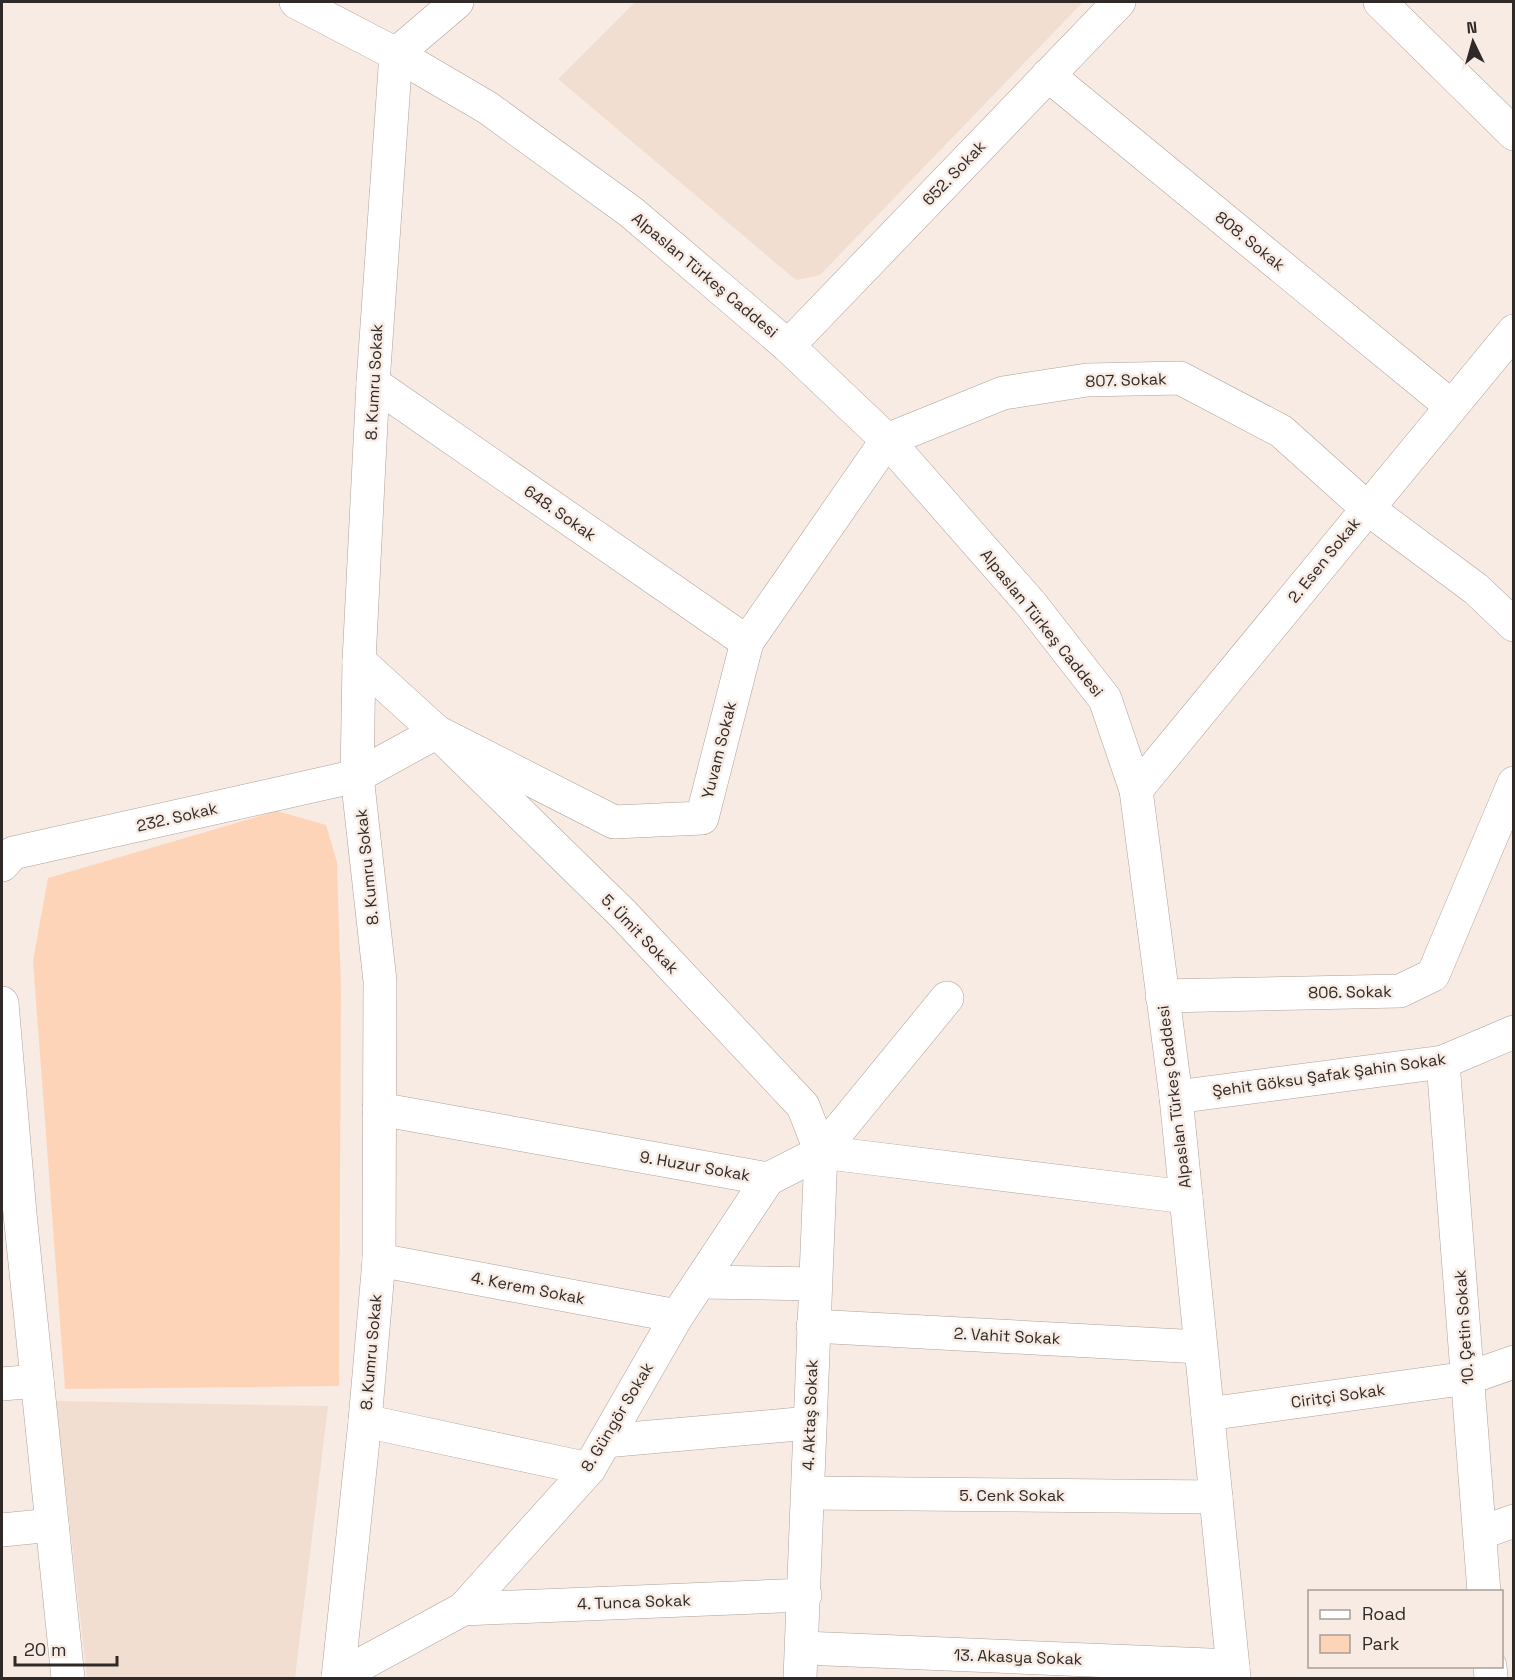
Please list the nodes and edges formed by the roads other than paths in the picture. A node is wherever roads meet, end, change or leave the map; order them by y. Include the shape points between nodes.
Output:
1 (296, 2) edge
2 (457, 2) edge
3 (1119, 2) edge
4 (1380, 2) edge
5 (396, 54) junction
6 (1048, 75) junction
7 (1514, 134) edge
8 (1514, 331) edge
9 (788, 345) junction
10 (373, 383) junction
11 (1451, 406) junction
12 (887, 440) junction
13 (1367, 508) junction
14 (1514, 625) edge
15 (747, 642) junction
16 (358, 661) junction
17 (437, 732) junction
18 (357, 776) junction
19 (1514, 783) edge
20 (1136, 790) junction
21 (2, 865) edge
22 (1162, 996) junction
23 (947, 998) dead end
24 (2, 1017) edge
25 (1514, 1032) edge
26 (1443, 1062) junction
27 (1176, 1097) junction
28 (379, 1109) junction
29 (821, 1152) junction
30 (768, 1179) junction
31 (1186, 1197) junction
32 (11, 1216) edge
33 (379, 1260) junction
34 (700, 1282) junction
35 (815, 1284) junction
36 (677, 1316) junction
37 (813, 1326) junction
38 (1200, 1347) junction
39 (1514, 1362) edge
40 (1468, 1378) junction
41 (37, 1381) junction
42 (2, 1384) edge
43 (1208, 1414) junction
44 (366, 1421) junction
45 (810, 1424) junction
46 (597, 1455) junction
47 (808, 1493) junction
48 (1216, 1497) junction
49 (1514, 1521) edge
50 (52, 1525) junction
51 (2, 1530) edge
52 (1480, 1533) junction
53 (1484, 1590) edge
54 (805, 1595) junction
55 (463, 1609) junction
56 (801, 1663) edge
57 (1233, 1672) edge
58 (68, 1678) edge
59 (338, 1678) edge

1 - 5 street, Alpaslan Türkeş Caddesi
2 - 5 street
3 - 6 street, 652. Sokak
4 - 7 street
5 - 9 street, Alpaslan Türkeş Caddesi via 488,108 631,212
5 - 10 street, 8. Kumru Sokak
6 - 9 street, 652. Sokak
6 - 11 street, 808. Sokak
8 - 11 street, 2. Esen Sokak
9 - 12 street, Alpaslan Türkeş Caddesi
10 - 15 street, 648. Sokak
10 - 16 street, 8. Kumru Sokak
11 - 13 street, 2. Esen Sokak
12 - 13 street, 807. Sokak via 1003,393 1086,380 1180,378 1281,431
12 - 15 street, Yuvam Sokak
12 - 20 street, Alpaslan Türkeş Caddesi via 1031,604 1105,699
13 - 14 street via 1476,589
13 - 20 street, 2. Esen Sokak
15 - 17 street, Yuvam Sokak via 702,818 614,822
16 - 17 street
16 - 18 street, 8. Kumru Sokak
17 - 18 street, 232. Sokak
17 - 29 street, 5. Ümit Sokak via 623,914 803,1106
18 - 21 street, 232. Sokak via 13,853
18 - 28 street, 8. Kumru Sokak via 380,981
19 - 22 street, 806. Sokak via 1433,975 1400,991
20 - 22 street, Alpaslan Türkeş Caddesi
22 - 27 street, Alpaslan Türkeş Caddesi
23 - 29 street
24 - 32 street
25 - 26 street, Şehit Göksu Şafak Şahin Sokak
26 - 27 street, Şehit Göksu Şafak Şahin Sokak
26 - 40 street, 10. Çetin Sokak
27 - 31 street, Alpaslan Türkeş Caddesi
28 - 30 street, 9. Huzur Sokak
28 - 33 street, 8. Kumru Sokak
29 - 30 street, 9. Huzur Sokak
29 - 31 street
29 - 35 street, 4. Aktaş Sokak
30 - 34 street, 8. Güngör Sokak
31 - 38 street, Alpaslan Türkeş Caddesi
32 - 41 street
33 - 36 street, 4. Kerem Sokak
33 - 44 street, 8. Kumru Sokak
34 - 35 street
34 - 36 street, 8. Güngör Sokak
35 - 37 street, 4. Aktaş Sokak
36 - 46 street, 8. Güngör Sokak
37 - 38 street, 2. Vahit Sokak
37 - 45 street, 4. Aktaş Sokak
38 - 43 street, Alpaslan Türkeş Caddesi
39 - 40 street, Ciritçi Sokak
40 - 43 street, Ciritçi Sokak
40 - 52 street, 10. Çetin Sokak
41 - 42 street
41 - 50 street
43 - 48 street, Alpaslan Türkeş Caddesi
44 - 46 street
44 - 59 street, 8. Kumru Sokak
45 - 46 street
45 - 47 street, 4. Aktaş Sokak
46 - 55 street, 8. Güngör Sokak
47 - 48 street, 5. Cenk Sokak
47 - 54 street, 4. Aktaş Sokak
48 - 57 street, Alpaslan Türkeş Caddesi
49 - 52 street
50 - 51 street
50 - 58 street
52 - 53 street, 10. Çetin Sokak
54 - 55 street, 4. Tunca Sokak
54 - 56 street, 4. Aktaş Sokak
55 - 59 street, 8. Güngör Sokak
56 - 57 street, 13. Akasya Sokak

